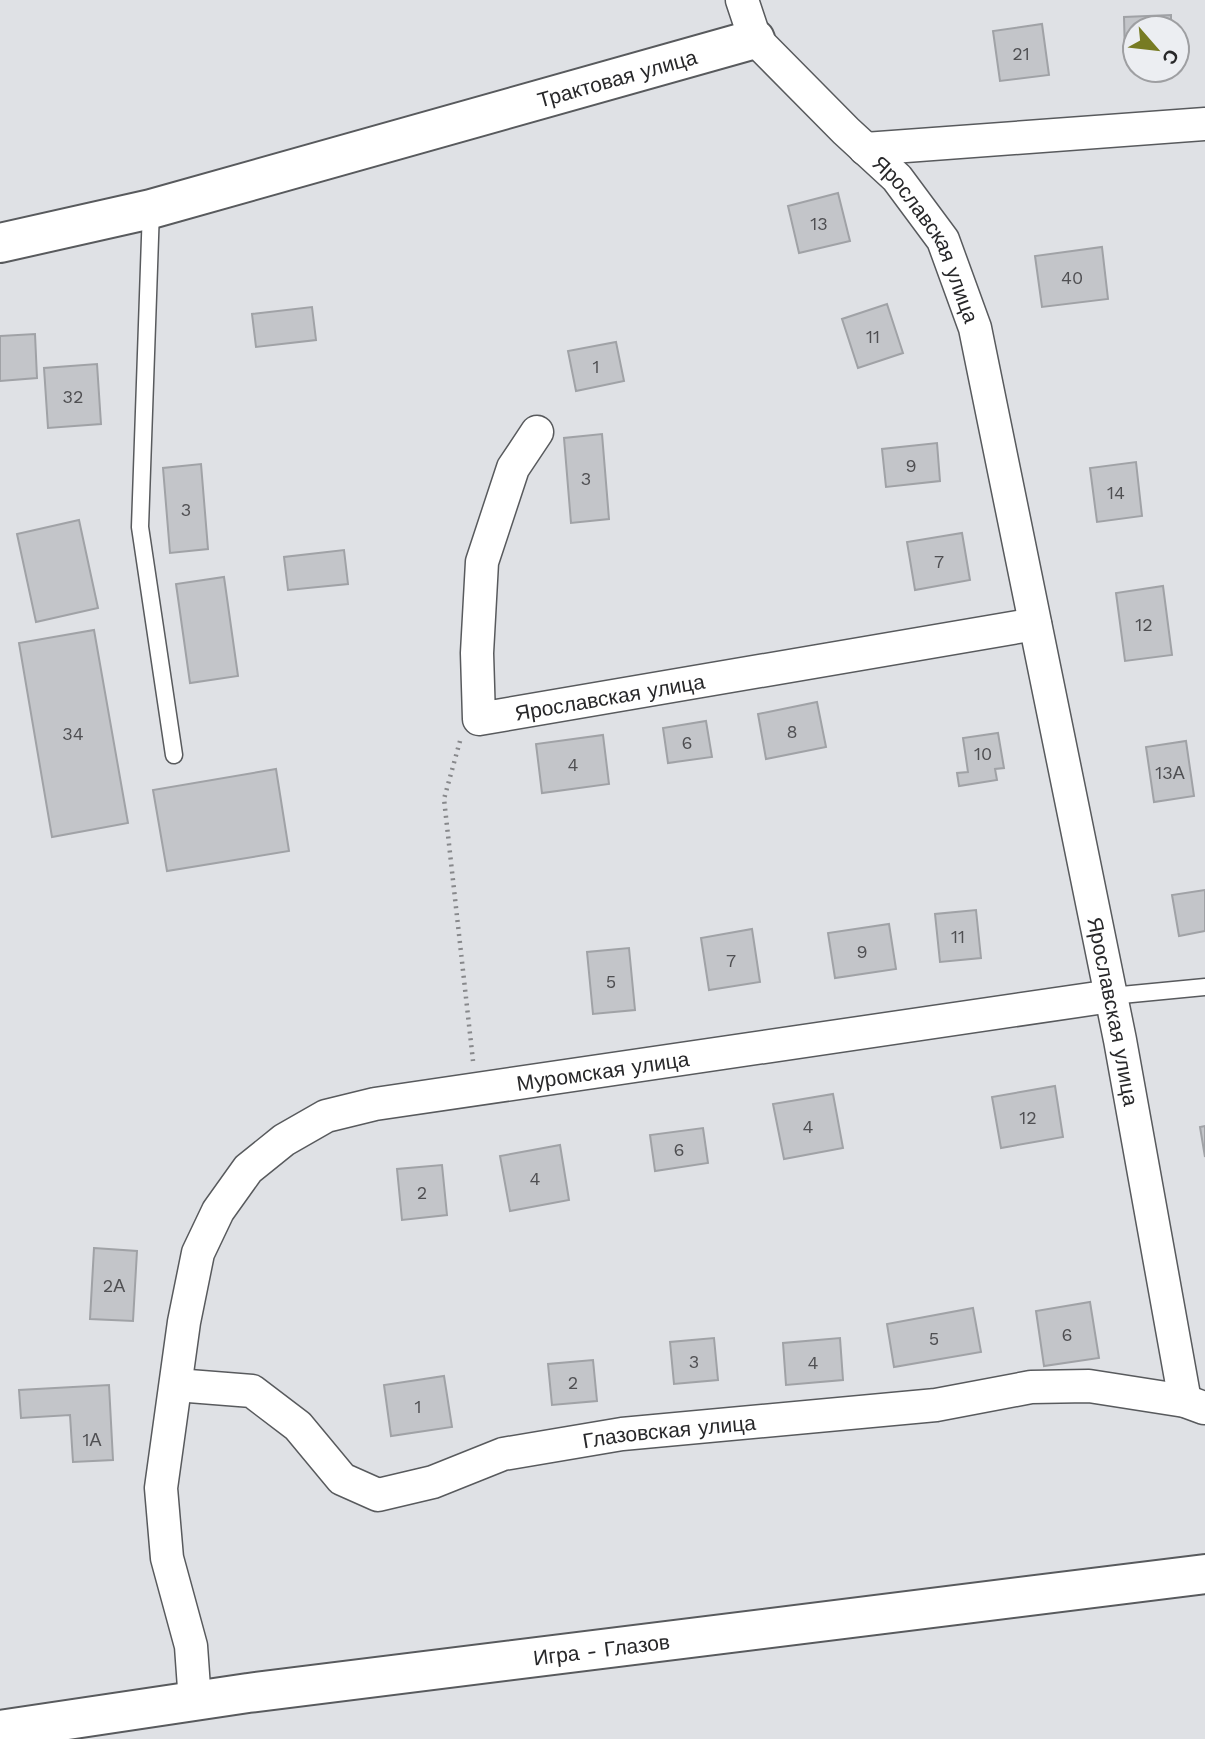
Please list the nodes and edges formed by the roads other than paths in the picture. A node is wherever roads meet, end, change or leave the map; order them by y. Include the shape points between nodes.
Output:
1 (742, 0) edge
2 (755, 39) junction
3 (1205, 124) edge
4 (865, 149) junction
5 (151, 209) junction
6 (0, 243) edge
7 (537, 432) dead end
8 (1035, 624) junction
9 (174, 755) dead end
10 (1205, 987) edge
11 (1111, 996) junction
12 (176, 1385) junction
13 (1195, 1405) edge
14 (1205, 1574) edge
15 (195, 1702) junction
16 (0, 1730) edge

1 - 2 street
2 - 4 street
2 - 5 main road, Трактовая улица
3 - 4 street
4 - 8 street, Ярославская улица via 897,178 943,240 975,328
5 - 6 main road, Трактовая улица
5 - 9 lane via 140,527
7 - 8 street, Ярославская улица via 513,468 482,562 479,719
8 - 11 street, Ярославская улица
10 - 11 lane, Муромская улица
11 - 12 street, Муромская улица via 375,1104 326,1116 284,1140 248,1169 219,1211 198,1253
11 - 13 street, Ярославская улица
12 - 13 street, Глазовская улица via 252,1391 298,1426 342,1479 378,1494 433,1482 503,1454 609,1436 936,1405 1031,1387 1089,1386
12 - 15 street, Муромская улица via 161,1488 167,1558 191,1646
14 - 15 main road, Игра - Глазов
15 - 16 main road, Игра - Глазов

